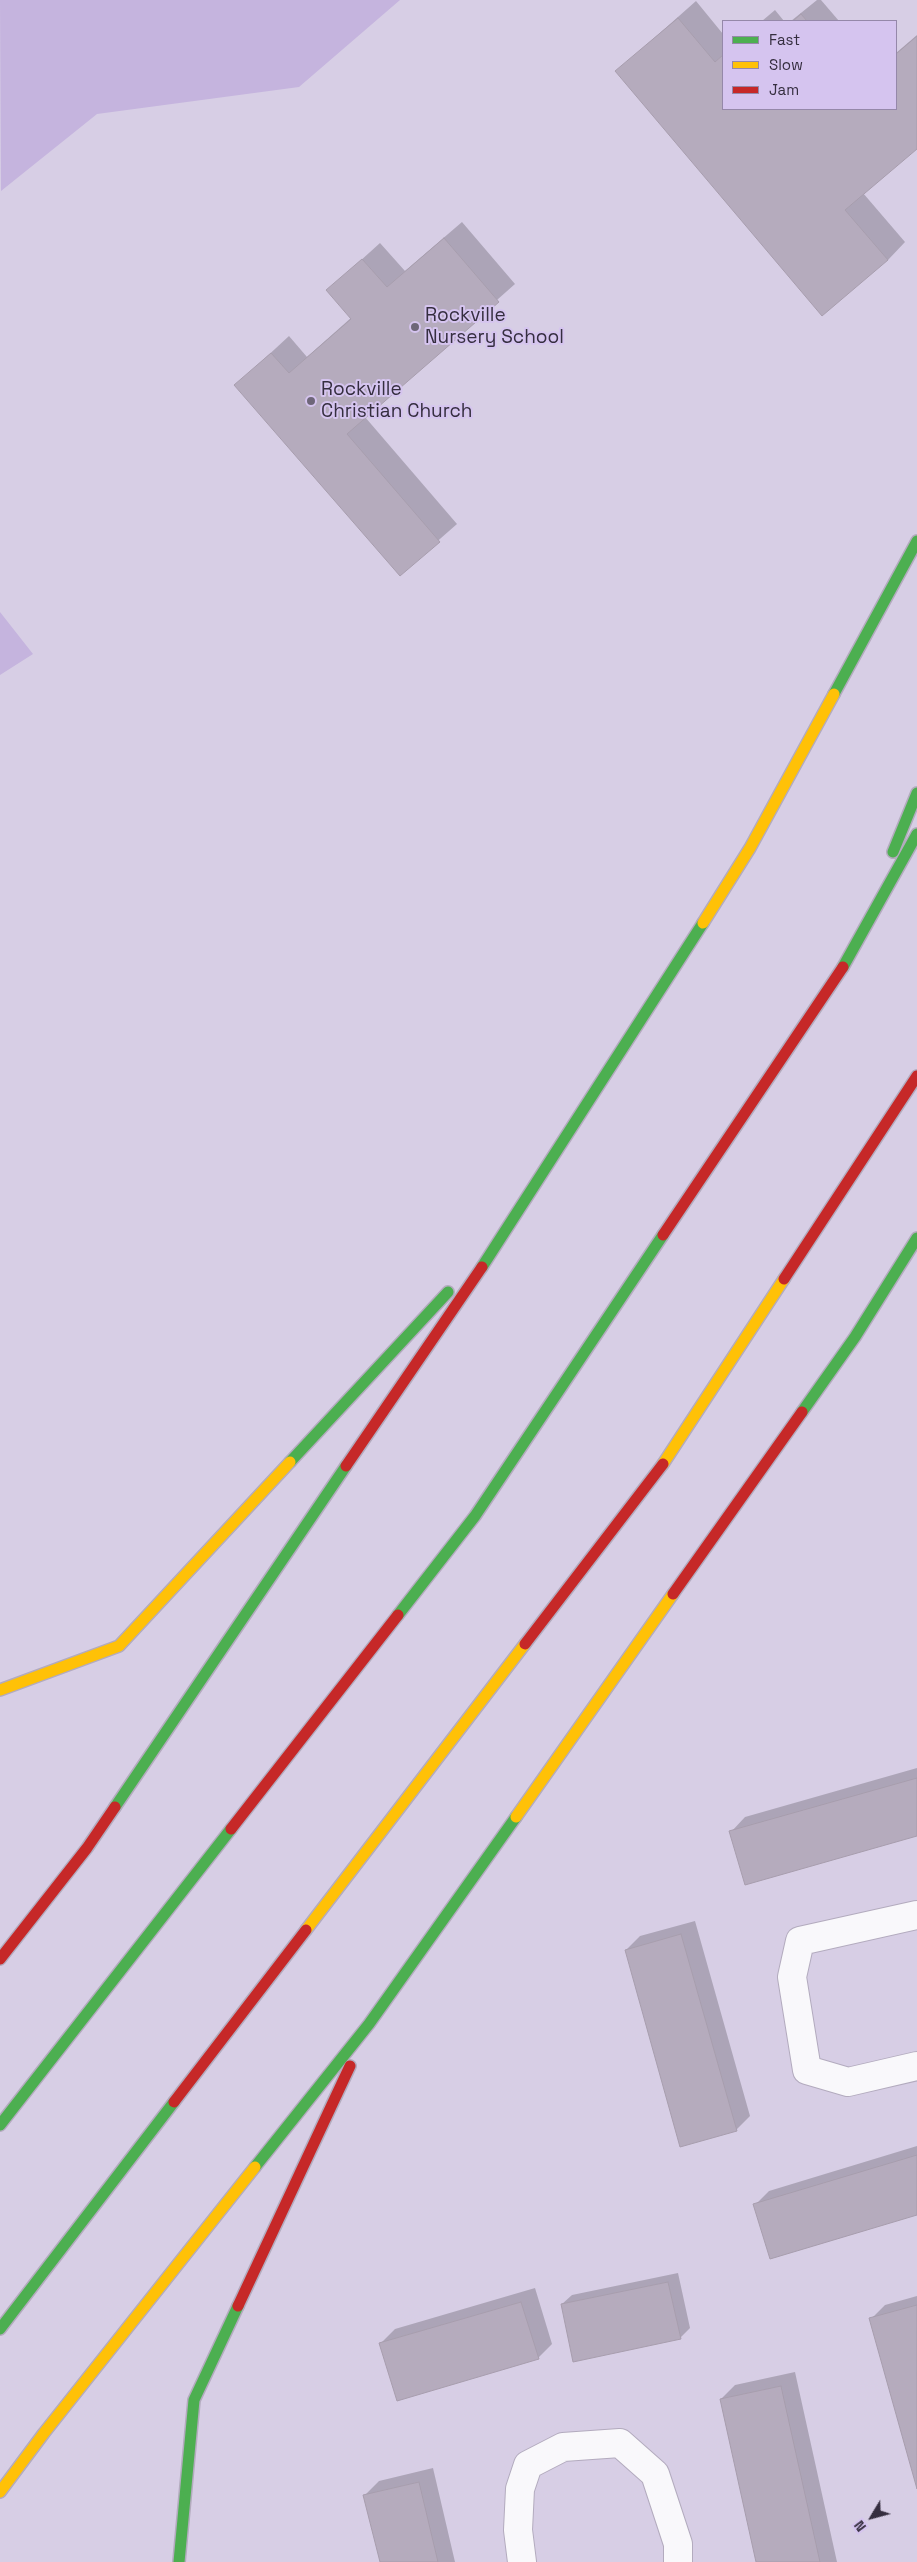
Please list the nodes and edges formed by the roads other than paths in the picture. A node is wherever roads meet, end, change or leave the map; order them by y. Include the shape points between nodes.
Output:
1 (917, 541) edge
2 (917, 793) edge
3 (917, 834) edge
4 (849, 958) junction
5 (917, 1076) edge
6 (509, 1226) junction
7 (917, 1238) edge
8 (0, 1690) edge
9 (917, 1915) edge
10 (0, 1959) edge
11 (370, 2024) junction
12 (917, 2066) edge
13 (0, 2125) edge
14 (0, 2329) edge
15 (0, 2492) edge
16 (179, 2562) edge
17 (522, 2562) edge
18 (678, 2562) edge

1 - 6 highway via 750,848
2 - 4 highway
3 - 4 highway
4 - 13 highway via 475,1516
5 - 14 highway via 670,1454
6 - 8 highway via 119,1646
6 - 10 highway via 87,1848
7 - 11 highway via 855,1337
9 - 12 street via 800,1941 792,1978 807,2070 848,2082
11 - 15 highway
11 - 16 highway via 194,2400
17 - 18 street via 518,2530 520,2490 528,2465 564,2447 620,2443 655,2474 678,2544

